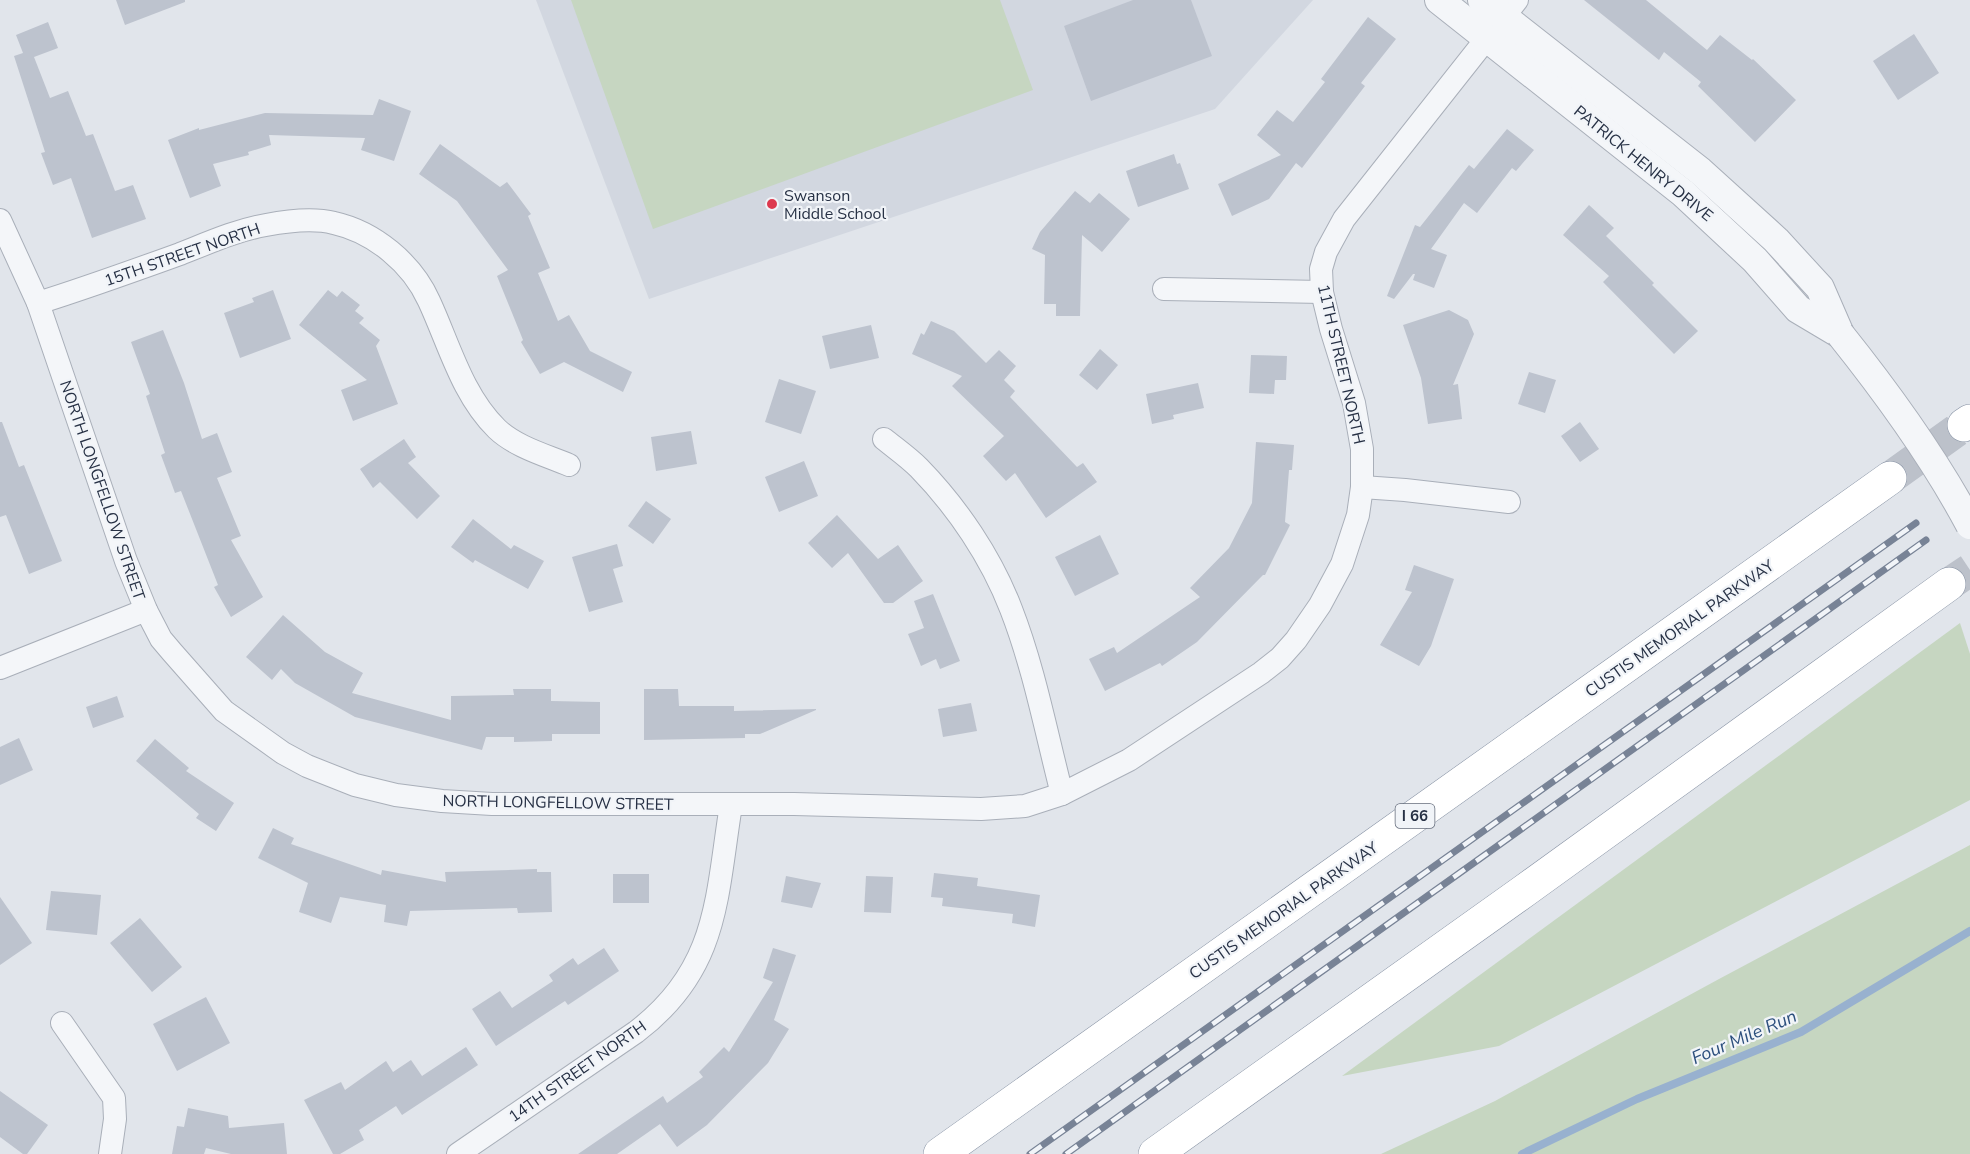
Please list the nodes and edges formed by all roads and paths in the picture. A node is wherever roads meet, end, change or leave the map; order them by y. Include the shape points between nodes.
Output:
1 (1439, 0) edge
2 (1497, 13) edge
3 (0, 220) edge
4 (1164, 289) dead end
5 (1322, 292) junction
6 (39, 303) junction
7 (884, 439) dead end
8 (569, 465) dead end
9 (1890, 478) tunnel mouth
10 (1362, 487) junction
11 (1509, 502) dead end
12 (1970, 525) edge
13 (1949, 584) tunnel mouth
14 (146, 610) junction
15 (0, 668) edge
16 (1062, 794) junction
17 (731, 805) junction
18 (62, 1023) dead end
19 (110, 1154) edge
20 (458, 1154) edge
21 (940, 1154) edge
22 (1155, 1154) edge

1 - 2 street, PATRICK HENRY DRIVE
2 - 5 street, 11TH STREET NORTH via 1338,227 1321,269
2 - 12 street, PATRICK HENRY DRIVE, bridge via 1720,225 1798,309 1840,334 1903,417
3 - 6 street, NORTH LONGFELLOW STREET
4 - 5 street
5 - 10 street, 11TH STREET NORTH via 1354,403 1362,449
6 - 8 street, 15TH STREET NORTH via 266,225 333,222 369,235 412,272 429,299 474,400 497,429 519,444
6 - 14 street, NORTH LONGFELLOW STREET
7 - 16 street via 919,469 957,513 1000,584 1032,674
9 - 21 highway, CUSTIS MEMORIAL PARKWAY / I 66
10 - 11 street
10 - 16 street, 11TH STREET NORTH via 1355,526 1338,573 1312,618 1280,658 1142,752
13 - 22 highway
14 - 15 street
14 - 17 street, NORTH LONGFELLOW STREET via 161,639 224,711 291,758 355,785 396,795 482,804
16 - 17 street, NORTH LONGFELLOW STREET via 1002,809
17 - 20 street, 14TH STREET NORTH via 710,930 685,984 642,1027
18 - 19 street via 114,1098

